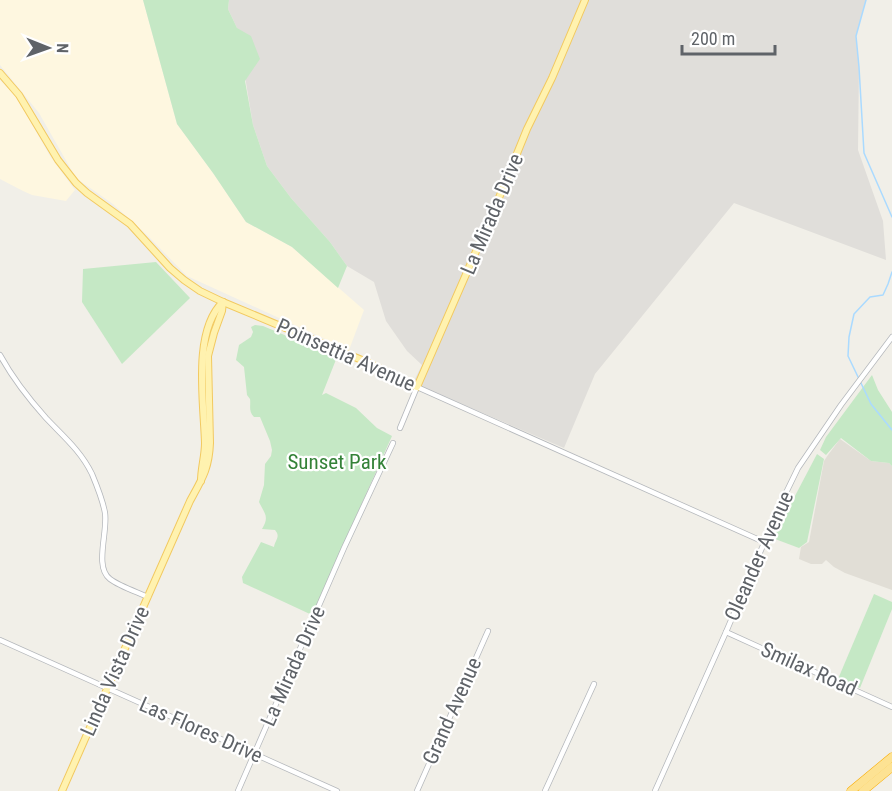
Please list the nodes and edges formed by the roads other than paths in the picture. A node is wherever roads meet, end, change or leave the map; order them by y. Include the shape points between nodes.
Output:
1 (585, 0) edge
2 (0, 74) edge
3 (200, 291) junction
4 (223, 302) junction
5 (216, 309) junction
6 (892, 337) edge
7 (0, 355) edge
8 (417, 387) junction
9 (400, 428) dead end
10 (393, 443) dead end
11 (201, 481) junction
12 (764, 542) junction
13 (148, 597) junction
14 (488, 631) dead end
15 (726, 632) junction
16 (0, 640) edge
17 (594, 684) dead end
18 (107, 688) junction
19 (892, 707) edge
20 (254, 754) junction
21 (892, 757) edge
22 (892, 767) edge
23 (62, 791) edge
24 (238, 791) edge
25 (337, 791) edge
26 (417, 791) edge
27 (545, 791) edge
28 (655, 791) edge
29 (851, 791) edge
30 (863, 791) edge

1 - 8 main road, La Mirada Drive
2 - 3 main road, Poinsettia Avenue via 19,95 76,183 130,224 170,268
3 - 4 main road, Poinsettia Avenue
3 - 5 main road
4 - 5 main road
4 - 8 main road, Poinsettia Avenue
4 - 11 main road via 208,357 210,455
5 - 11 main road via 203,346 205,455
6 - 12 street, Oleander Avenue via 798,468
7 - 13 street, Linda Vista Drive via 45,417 75,447 93,476 105,511 102,557 109,579
8 - 9 street, La Mirada Drive
8 - 12 street, Poinsettia Avenue
10 - 20 street, La Mirada Drive
11 - 13 main road
12 - 15 street, Oleander Avenue
13 - 18 main road, Linda Vista Drive
14 - 26 street, Grand Avenue
15 - 19 street, Smilax Road
15 - 28 street, Oleander Avenue
16 - 18 street, Las Flores Drive
17 - 27 street
18 - 20 street, Las Flores Drive
18 - 23 main road, Linda Vista Drive
20 - 24 street, La Mirada Drive
20 - 25 street, Las Flores Drive
21 - 29 highway
22 - 30 highway

